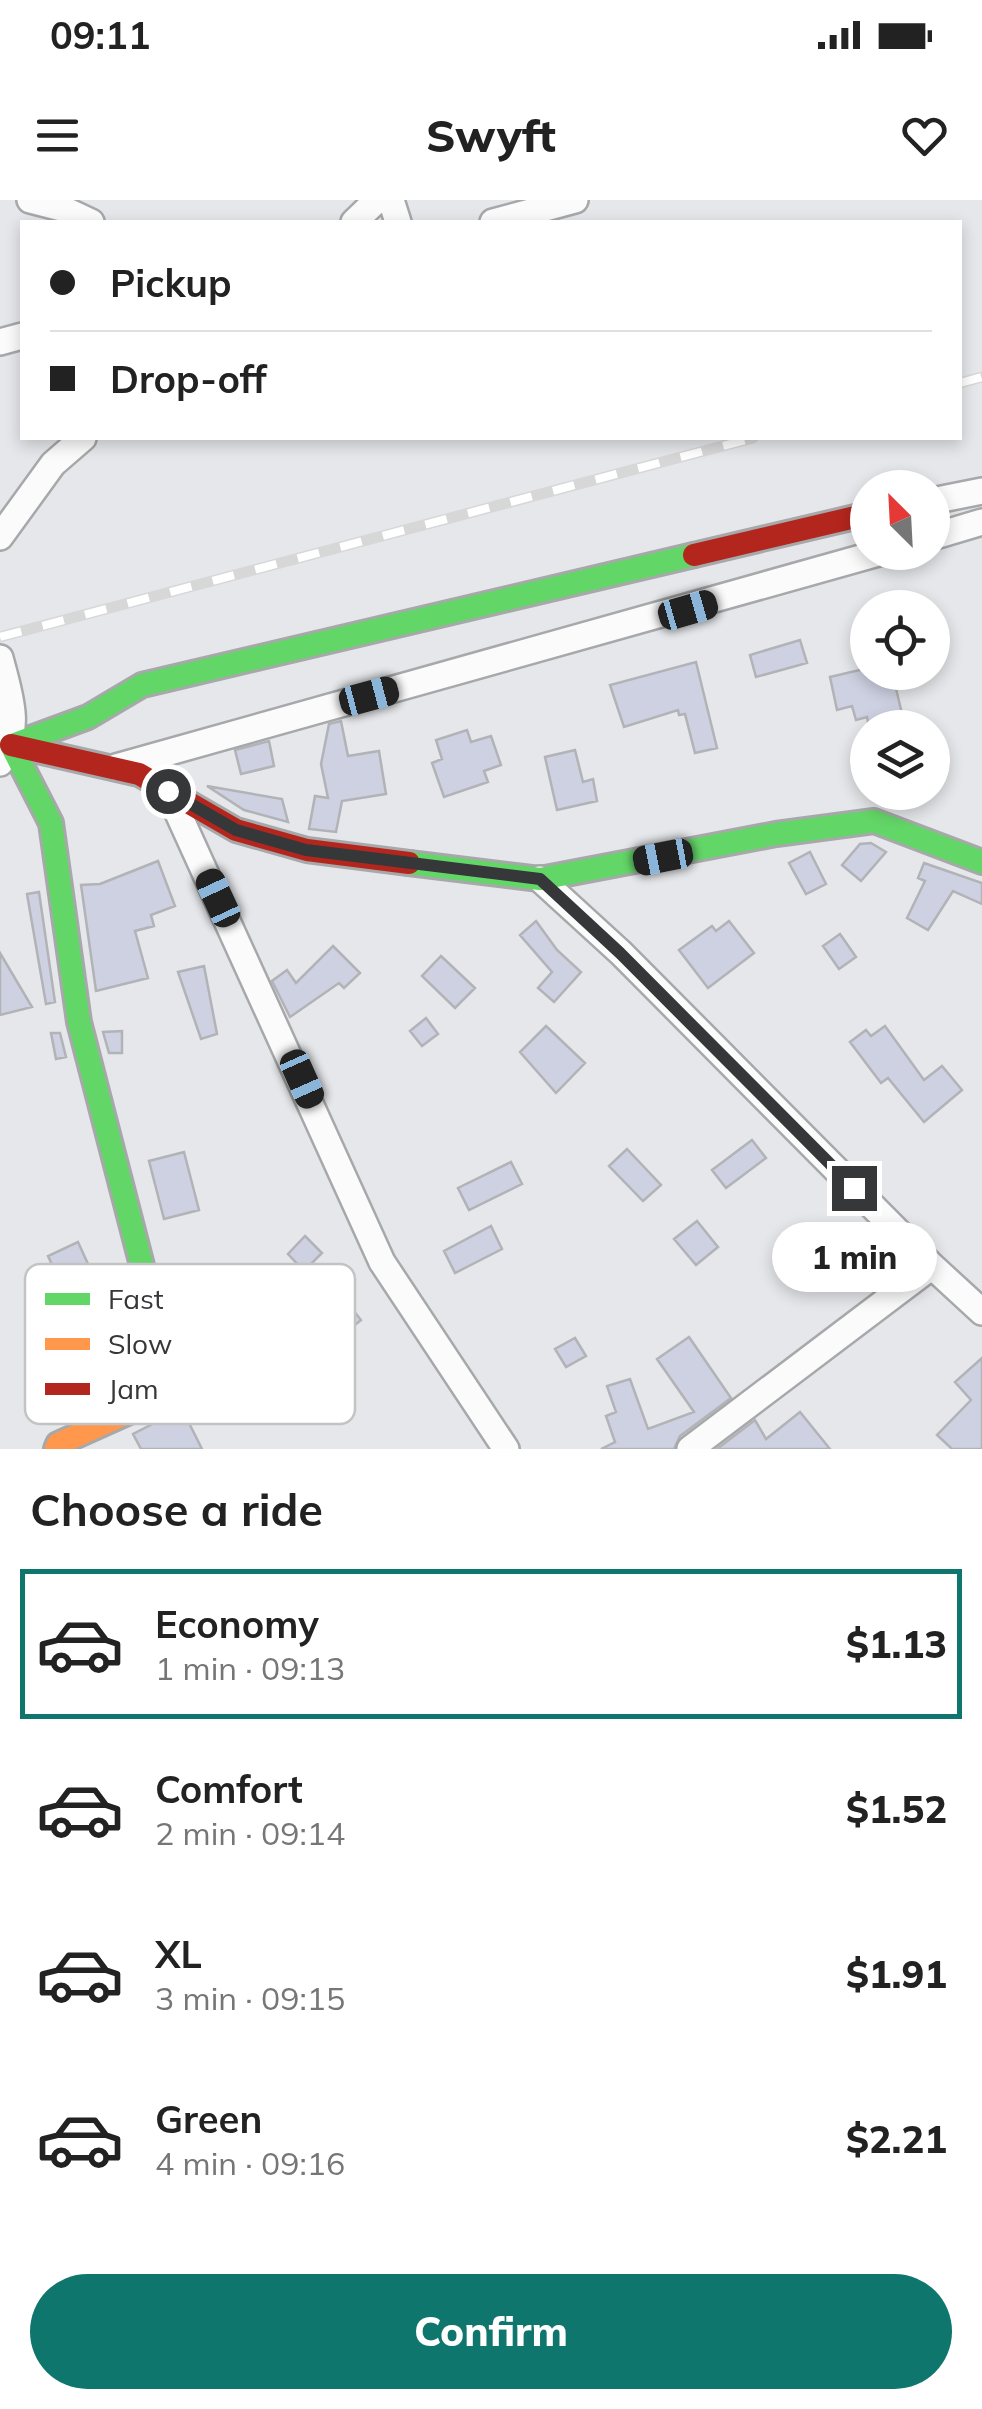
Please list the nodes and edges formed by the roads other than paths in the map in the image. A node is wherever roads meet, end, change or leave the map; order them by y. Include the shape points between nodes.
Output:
1 (30, 200) edge
2 (377, 200) edge
3 (575, 200) edge
4 (87, 220) edge
5 (356, 220) edge
6 (500, 220) edge
7 (81, 440) edge
8 (982, 491) edge
9 (950, 497) edge
10 (850, 518) edge
11 (982, 522) edge
12 (950, 532) edge
13 (0, 536) edge
14 (850, 561) edge
15 (0, 658) edge
16 (6, 754) edge
17 (112, 768) junction
18 (168, 791) junction
19 (982, 862) edge
20 (540, 879) junction
21 (142, 1264) edge
22 (932, 1266) junction
23 (982, 1312) edge
24 (103, 1424) edge
25 (56, 1449) edge
26 (506, 1449) edge
27 (690, 1449) edge

1 - 4 street
2 - 5 street
3 - 6 street
7 - 13 street via 53,464
8 - 9 street
10 - 16 street via 142,686
11 - 12 street
14 - 17 street
15 - 16 street via 14,712
16 - 17 street
16 - 21 street via 51,823 79,1022
17 - 18 street
18 - 20 street via 236,830 306,850
18 - 26 street via 382,1262
19 - 20 street via 874,821
20 - 22 street
22 - 23 street
22 - 27 street
24 - 25 street

